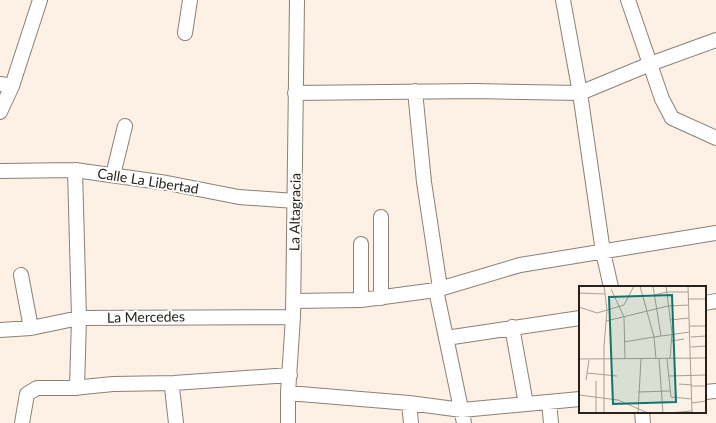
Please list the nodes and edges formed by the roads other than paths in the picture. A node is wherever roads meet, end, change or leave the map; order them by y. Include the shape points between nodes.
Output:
1 (40, 0) edge
2 (190, 0) edge
3 (297, 0) edge
4 (563, 0) edge
5 (628, 0) edge
6 (186, 33) dead end
7 (716, 40) edge
8 (650, 64) junction
9 (6, 85) edge
10 (415, 91) junction
11 (295, 93) junction
12 (580, 93) junction
13 (0, 112) edge
14 (125, 126) dead end
15 (716, 138) edge
16 (75, 170) junction
17 (0, 171) edge
18 (113, 175) junction
19 (295, 200) junction
20 (381, 217) dead end
21 (716, 233) edge
22 (361, 244) dead end
23 (603, 252) junction
24 (21, 275) dead end
25 (611, 286) edge
26 (438, 289) junction
27 (381, 298) junction
28 (361, 300) junction
29 (293, 301) junction
30 (716, 301) edge
31 (706, 303) edge
32 (293, 317) junction
33 (79, 318) junction
34 (579, 318) edge
35 (512, 327) junction
36 (31, 328) junction
37 (0, 330) edge
38 (446, 338) junction
39 (290, 375) junction
40 (174, 383) junction
41 (77, 388) junction
42 (716, 391) edge
43 (706, 392) edge
44 (288, 393) junction
45 (579, 399) edge
46 (549, 402) junction
47 (409, 403) junction
48 (526, 404) junction
49 (463, 417) edge
50 (22, 423) edge
51 (176, 423) edge
52 (288, 423) edge
53 (411, 423) edge
54 (551, 423) edge

1 - 9 street
2 - 6 street
3 - 11 street, La Altagracia
4 - 12 street
5 - 8 street
7 - 8 street
8 - 12 street
8 - 15 street via 672,118
9 - 13 street
10 - 11 street
10 - 12 street
10 - 26 street
11 - 19 street, La Altagracia
12 - 23 street
14 - 18 street
16 - 17 street, Calle La Libertad
16 - 18 street, Calle La Libertad
16 - 33 street
18 - 19 street, Calle La Libertad via 239,197
19 - 29 street, La Altagracia
20 - 27 street
21 - 23 street
22 - 28 street
23 - 25 street
23 - 26 street via 520,265
24 - 36 street
26 - 27 street
26 - 38 street
27 - 28 street
28 - 29 street
29 - 32 street, La Altagracia
30 - 31 street
32 - 33 street, La Mercedes
32 - 39 street, La Altagracia
33 - 36 street, La Mercedes
33 - 41 street
34 - 35 street
35 - 38 street
35 - 48 street
36 - 37 street, La Mercedes
38 - 49 street
39 - 40 street
39 - 44 street, La Altagracia
40 - 41 street via 113,384
40 - 51 street via 172,388
41 - 50 street via 32,390 27,394
42 - 43 street
44 - 47 street
44 - 52 street, La Altagracia
45 - 46 street
46 - 48 street
46 - 54 street
47 - 49 street
47 - 53 street
48 - 49 street

